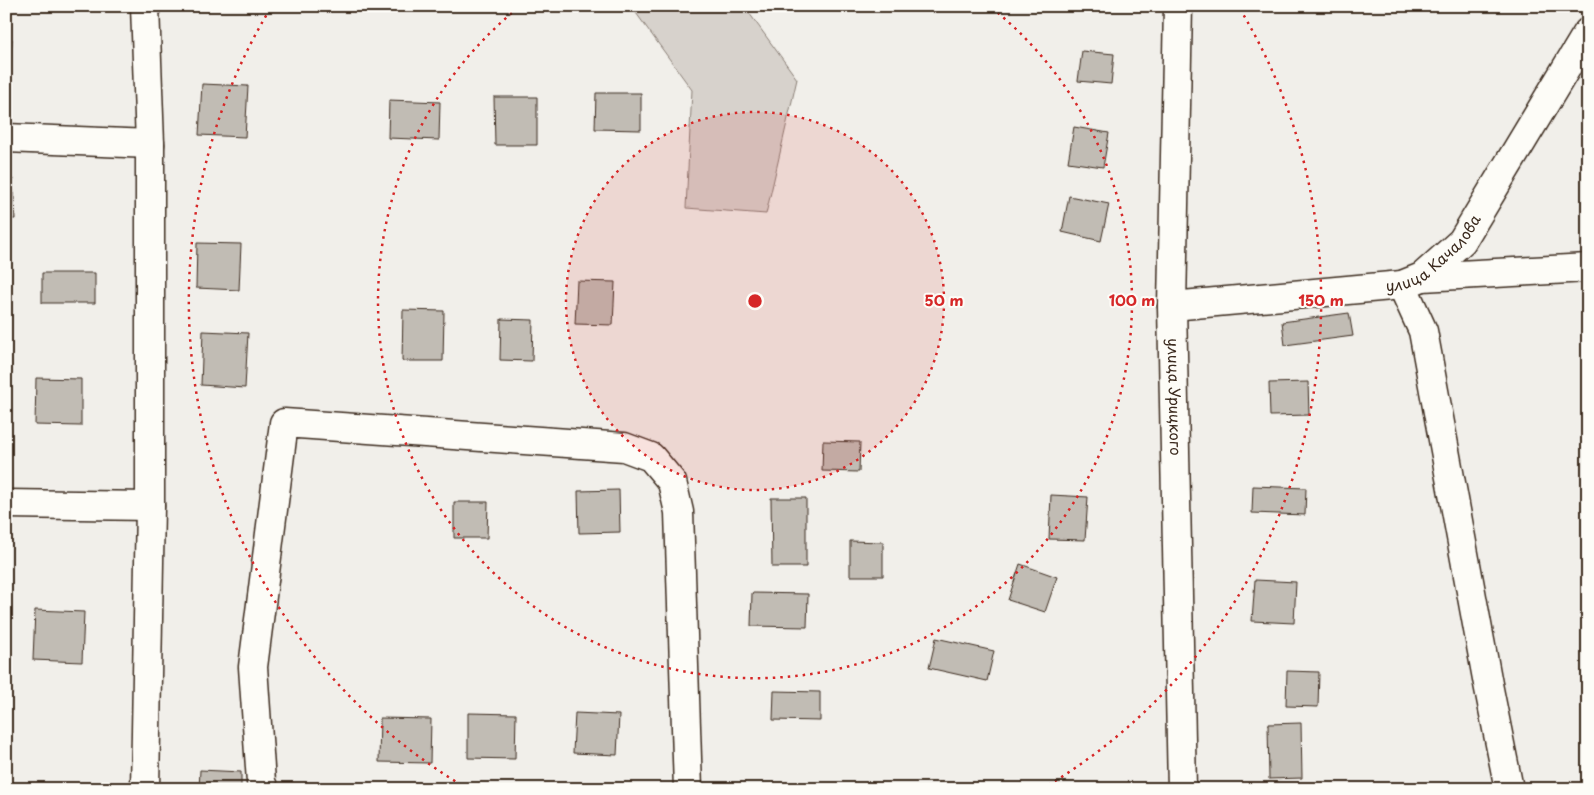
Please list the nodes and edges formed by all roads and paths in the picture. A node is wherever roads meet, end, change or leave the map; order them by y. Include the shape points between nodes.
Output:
1 (145, 6) edge
2 (1178, 6) edge
3 (1588, 32) edge
4 (6, 138) edge
5 (150, 144) junction
6 (1588, 268) edge
7 (1412, 281) junction
8 (1172, 306) junction
9 (6, 504) edge
10 (150, 506) junction
11 (145, 789) edge
12 (264, 789) edge
13 (688, 789) edge
14 (1182, 789) edge
15 (1509, 789) edge

1 - 5 street
2 - 8 street, улица Урицкого
3 - 7 street, улица Качалова via 1462,241
4 - 5 street
5 - 10 street
6 - 7 street
7 - 8 street, улица Качалова
7 - 15 street
8 - 14 street, улица Урицкого
9 - 10 street
10 - 11 street
12 - 13 street via 253,668 284,423 624,447 651,457 672,482 680,512

